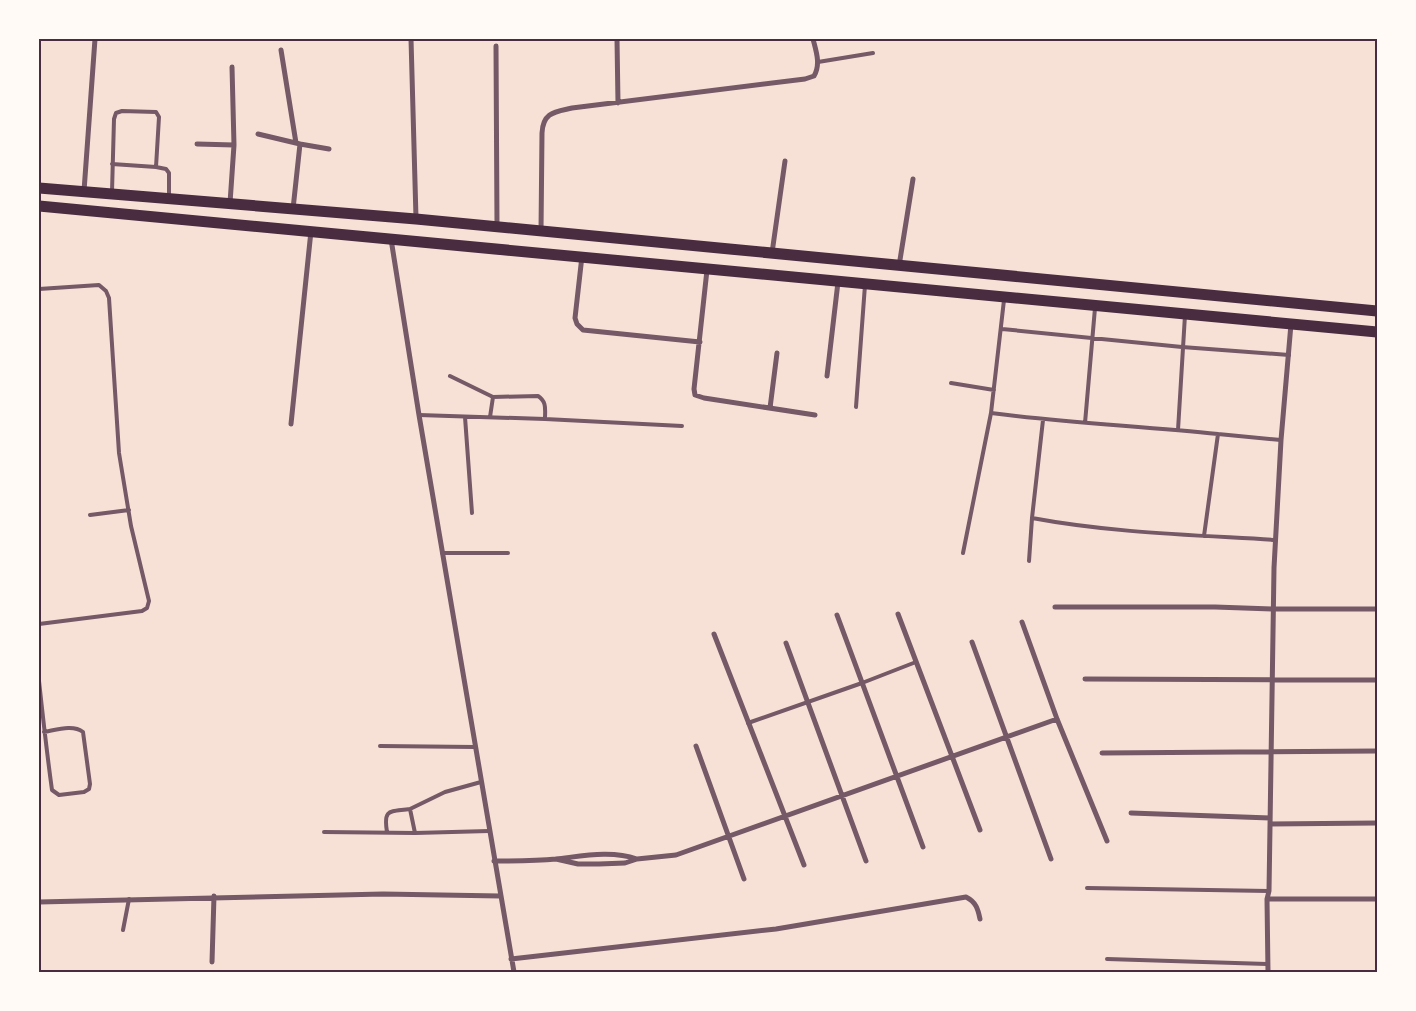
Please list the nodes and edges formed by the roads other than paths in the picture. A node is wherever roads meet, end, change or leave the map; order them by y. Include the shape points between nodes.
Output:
1 (95, 39) edge
2 (411, 39) edge
3 (617, 39) edge
4 (813, 39) edge
5 (496, 46) dead end
6 (281, 50) dead end
7 (873, 53) dead end
8 (818, 62) junction
9 (232, 67) dead end
10 (618, 103) junction
11 (258, 134) dead end
12 (298, 143) junction
13 (197, 144) dead end
14 (234, 145) junction
15 (329, 149) dead end
16 (785, 161) dead end
17 (112, 164) junction
18 (156, 167) junction
19 (912, 178) dead end
20 (39, 188) edge
21 (84, 192) junction
22 (112, 194) junction
23 (168, 199) junction
24 (230, 204) junction
25 (39, 206) edge
26 (293, 209) junction
27 (416, 219) junction
28 (497, 227) junction
29 (311, 231) junction
30 (540, 232) junction
31 (391, 239) junction
32 (772, 254) junction
33 (582, 256) junction
34 (898, 266) junction
35 (708, 268) junction
36 (838, 281) junction
37 (865, 284) junction
38 (39, 289) edge
39 (1004, 298) junction
40 (1095, 306) junction
41 (1377, 311) edge
42 (1185, 314) junction
43 (1291, 324) junction
44 (1002, 329) junction
45 (1377, 332) edge
46 (1093, 338) junction
47 (700, 342) junction
48 (1182, 347) junction
49 (777, 353) dead end
50 (1289, 355) junction
51 (450, 376) dead end
52 (826, 376) dead end
53 (951, 384) dead end
54 (994, 390) junction
55 (493, 397) junction
56 (856, 407) dead end
57 (770, 408) junction
58 (992, 413) junction
59 (419, 415) junction
60 (814, 415) dead end
61 (490, 417) junction
62 (465, 418) junction
63 (545, 419) junction
64 (1043, 420) junction
65 (1085, 423) junction
66 (291, 424) dead end
67 (682, 426) dead end
68 (1178, 430) junction
69 (1218, 434) junction
70 (1281, 440) junction
71 (128, 510) junction
72 (472, 513) dead end
73 (90, 515) dead end
74 (1032, 518) junction
75 (1204, 536) junction
76 (1276, 540) junction
77 (963, 552) dead end
78 (442, 553) junction
79 (508, 553) dead end
80 (1029, 560) dead end
81 (1055, 607) dead end
82 (1273, 609) junction
83 (1377, 609) edge
84 (898, 614) dead end
85 (837, 616) dead end
86 (1022, 622) dead end
87 (39, 624) edge
88 (714, 634) dead end
89 (972, 642) dead end
90 (786, 644) dead end
91 (916, 662) junction
92 (1086, 679) dead end
93 (1272, 680) junction
94 (1377, 680) edge
95 (39, 681) edge
96 (862, 683) junction
97 (807, 703) junction
98 (1057, 719) junction
99 (748, 723) junction
100 (44, 732) junction
101 (1006, 737) junction
102 (380, 746) dead end
103 (696, 746) dead end
104 (475, 747) junction
105 (39, 748) edge
106 (46, 748) junction
107 (1377, 751) edge
108 (1271, 752) junction
109 (1102, 753) dead end
110 (952, 756) junction
111 (897, 777) junction
112 (480, 782) junction
113 (842, 796) junction
114 (410, 809) junction
115 (1130, 813) dead end
116 (784, 816) junction
117 (1270, 821) junction
118 (1377, 823) edge
119 (980, 830) dead end
120 (489, 831) junction
121 (324, 832) dead end
122 (387, 832) junction
123 (415, 833) junction
124 (728, 836) junction
125 (1107, 841) dead end
126 (923, 847) dead end
127 (556, 859) junction
128 (637, 859) junction
129 (1051, 859) dead end
130 (494, 861) junction
131 (866, 861) dead end
132 (804, 865) dead end
133 (744, 880) dead end
134 (1087, 888) dead end
135 (1269, 891) junction
136 (214, 896) junction
137 (500, 896) junction
138 (129, 899) junction
139 (1267, 899) junction
140 (1377, 899) edge
141 (39, 902) edge
142 (980, 920) dead end
143 (123, 930) dead end
144 (511, 959) junction
145 (1106, 959) dead end
146 (212, 962) dead end
147 (1267, 964) junction
148 (514, 972) edge
149 (1268, 972) edge

1 - 21 street
2 - 27 street
3 - 10 street
4 - 8 street
5 - 28 street
6 - 12 street
7 - 8 lane
8 - 10 street via 814,76 805,79
9 - 14 street
10 - 30 street via 572,108 554,112 545,118 542,123
11 - 12 street
12 - 15 street
12 - 26 street
13 - 14 street
14 - 24 street
16 - 32 street
17 - 18 lane
17 - 18 lane via 116,113 156,112 159,117
17 - 22 lane
18 - 23 lane via 169,173
19 - 34 street
20 - 21 main road
21 - 22 main road
22 - 23 main road
23 - 24 main road
24 - 26 main road
25 - 29 main road
26 - 27 main road
27 - 28 main road
28 - 30 main road
29 - 31 main road
29 - 66 street
30 - 32 main road
31 - 33 main road
31 - 59 street
32 - 34 main road
33 - 35 main road
33 - 47 street via 575,318 583,330
34 - 41 main road
35 - 36 main road
35 - 47 street
36 - 37 main road
36 - 52 street
37 - 39 main road
37 - 56 lane
38 - 71 lane via 99,285 106,291 119,453
39 - 40 main road
39 - 44 lane
40 - 42 main road
40 - 46 lane
42 - 43 main road
42 - 48 lane
43 - 45 main road
43 - 50 street
44 - 46 lane
44 - 54 lane
46 - 48 lane
46 - 65 lane
47 - 57 street via 696,394
48 - 50 lane
48 - 68 lane
49 - 57 street
50 - 70 street
51 - 55 lane
53 - 54 lane
54 - 58 lane
55 - 61 lane
55 - 63 lane via 538,396 545,404
57 - 60 street
58 - 64 lane
58 - 77 lane
59 - 62 lane
59 - 78 street
61 - 62 lane
61 - 63 lane
62 - 72 lane
63 - 67 lane
64 - 65 lane
64 - 74 lane
65 - 68 lane
68 - 69 lane
69 - 70 lane
69 - 75 lane
70 - 76 street
71 - 73 lane
71 - 87 lane via 149,601 147,608 121,615
74 - 75 lane
74 - 80 lane
75 - 76 lane
76 - 82 street
78 - 79 lane
78 - 104 street
81 - 82 street
82 - 83 street
82 - 93 street
84 - 91 street
85 - 96 street
86 - 98 street
88 - 99 street
89 - 101 street
90 - 97 street
91 - 96 lane
91 - 110 street
92 - 93 street
93 - 94 street
93 - 108 street
95 - 100 lane
96 - 97 lane
96 - 111 street
97 - 99 lane
97 - 113 street
98 - 101 street
98 - 125 street
99 - 116 street
100 - 106 lane
100 - 106 lane via 79,728 83,732 89,789 59,795 54,793
101 - 110 street
101 - 129 street
102 - 104 lane
103 - 124 street
104 - 112 street
105 - 106 lane
107 - 108 street
108 - 109 street
108 - 117 street
110 - 111 street
110 - 119 street
111 - 113 street
111 - 126 street
112 - 114 lane via 445,792
112 - 120 street
113 - 116 street
113 - 131 street
114 - 122 lane via 386,815
114 - 123 lane
115 - 117 street
116 - 124 street
116 - 132 street
117 - 118 street
117 - 135 street
120 - 123 lane
120 - 130 street
121 - 122 lane
122 - 123 lane
124 - 128 street via 676,855
124 - 133 street
127 - 128 street via 602,855 625,855
127 - 128 street via 578,864 625,863
127 - 130 street
130 - 137 street
134 - 135 lane
135 - 139 street
136 - 137 street
136 - 138 street
136 - 146 street
137 - 144 street
138 - 141 street
138 - 143 lane
139 - 140 street
139 - 147 street
142 - 144 street via 977,906 966,897 776,929
144 - 148 street
145 - 147 lane
147 - 149 street

